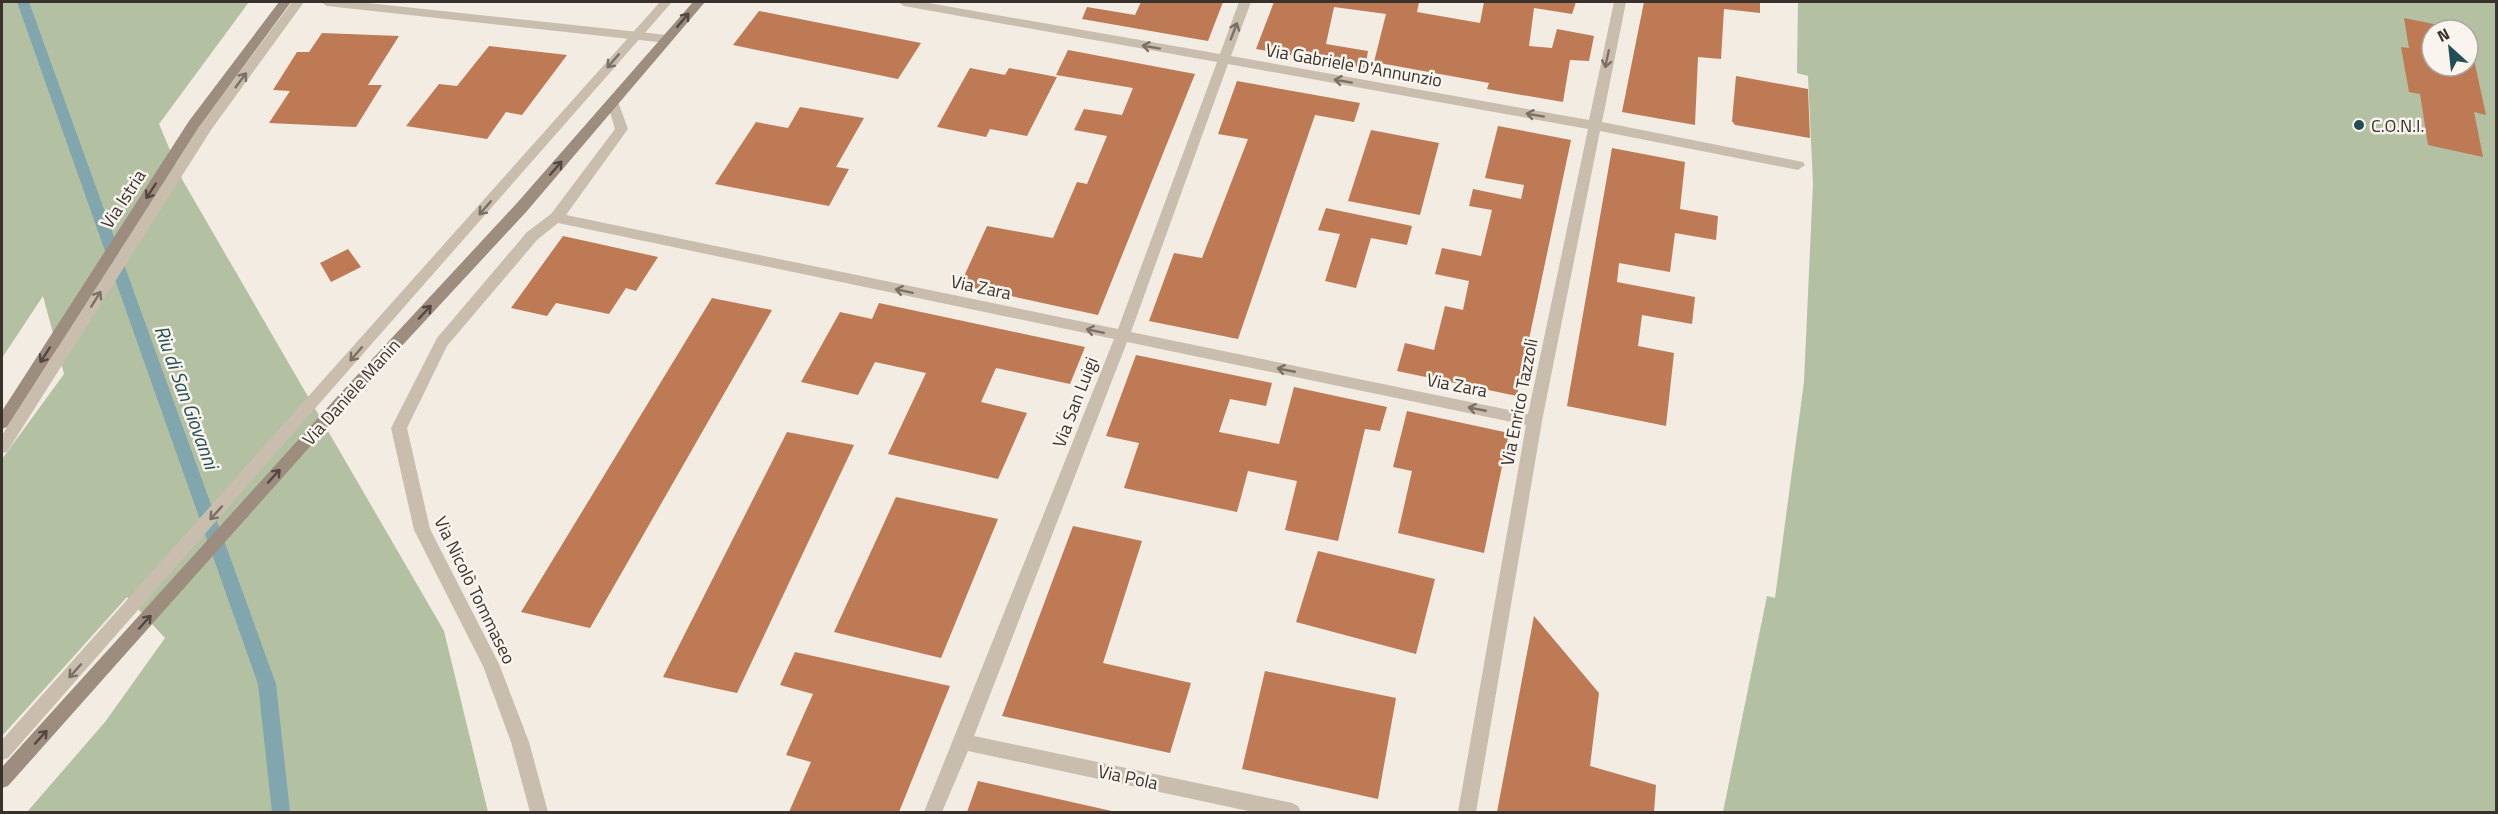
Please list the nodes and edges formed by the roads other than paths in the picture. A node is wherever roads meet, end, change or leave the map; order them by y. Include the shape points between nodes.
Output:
1 (285, 2) edge
2 (298, 2) edge
3 (327, 2) edge
4 (666, 2) edge
5 (699, 2) edge
6 (903, 2) edge
7 (1245, 2) edge
8 (1620, 2) edge
9 (636, 35) junction
10 (668, 39) junction
11 (1223, 60) junction
12 (613, 102) junction
13 (200, 125) junction
14 (1593, 125) junction
15 (1798, 165) dead end
16 (556, 218) junction
17 (1122, 337) junction
18 (35, 382) junction
19 (1534, 421) junction
20 (2, 423) edge
21 (2, 447) edge
22 (963, 742) junction
23 (2, 752) edge
24 (2, 780) edge
25 (539, 813) edge
26 (933, 813) edge
27 (1292, 813) edge
28 (1467, 813) edge

1 - 13 main road
13 -> 2 street
3 - 9 street
4 - 9 street
10 -> 5 main road, Via Daniele Manin
11 -> 6 street, Via Gabriele D'Annunzio
11 -> 7 street, Via San Luigi
8 -> 14 street, Via Enrico Tazzoli
9 - 10 street
9 -> 23 street
10 - 12 main road, Via Daniele Manin
14 -> 11 street, Via Gabriele D'Annunzio
11 - 17 street, Via San Luigi
12 - 16 street via 622,129
24 -> 12 main road, Via Daniele Manin
13 - 18 street
14 - 15 street, Via Gabriele D'Annunzio
14 - 19 street, Via Enrico Tazzoli
17 -> 16 street, Via Zara
16 - 25 street, Via Nicolò Tommaseo via 532,236 442,342 399,428 422,530 491,664 520,742
19 -> 17 street, Via Zara
17 - 22 street, Via San Luigi
18 - 20 main road
18 - 21 street
19 - 28 street, Via Enrico Tazzoli
22 - 26 street, Via San Luigi
22 - 27 street, Via Pola

